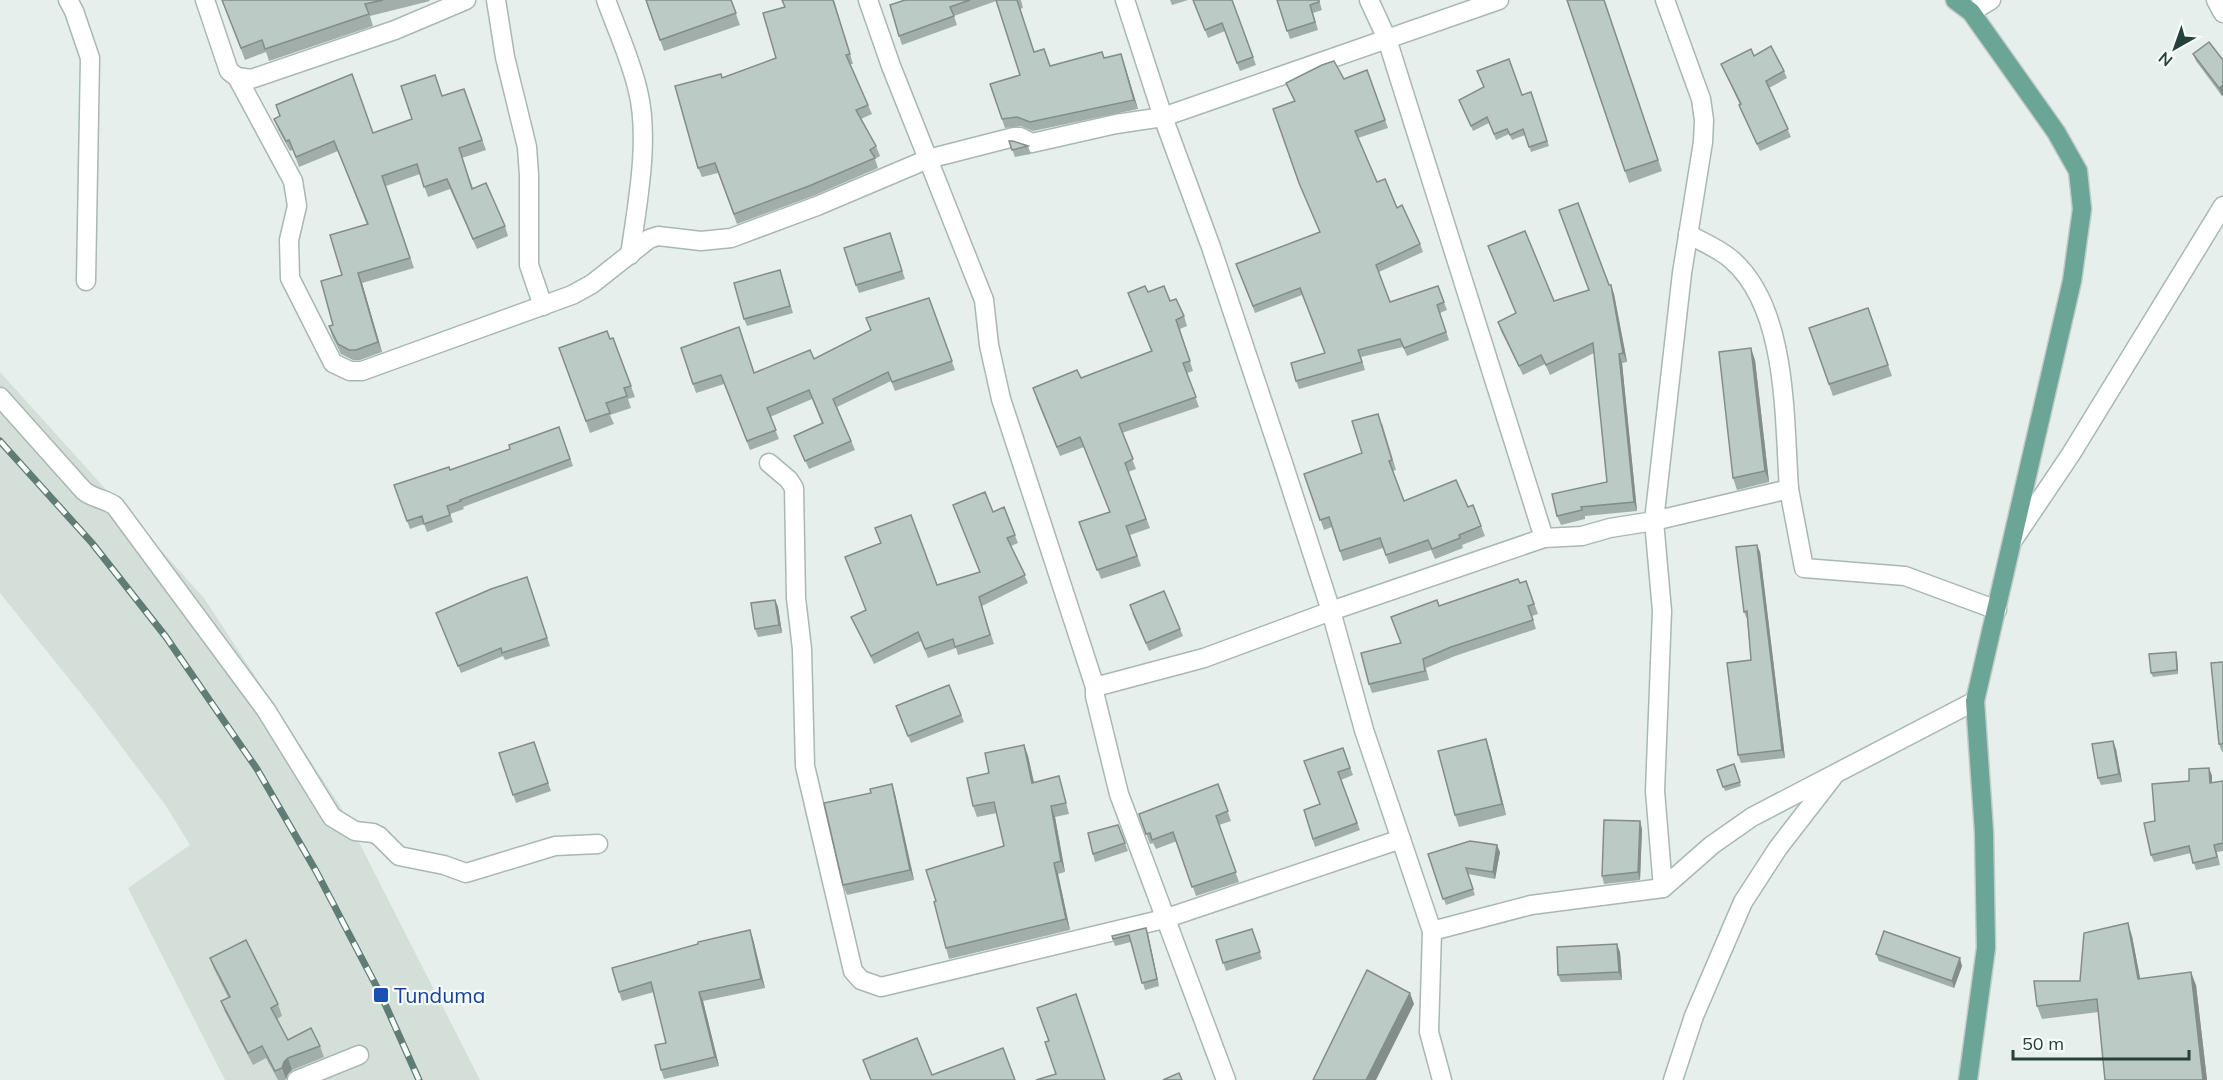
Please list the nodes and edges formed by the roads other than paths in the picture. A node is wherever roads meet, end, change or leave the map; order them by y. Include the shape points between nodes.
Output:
1 (68, 0) edge
2 (205, 0) edge
3 (466, 0) edge
4 (496, 0) edge
5 (606, 0) edge
6 (868, 0) edge
7 (1125, 0) edge
8 (1369, 0) edge
9 (1499, 0) edge
10 (1665, 0) edge
11 (1955, 0) edge
12 (1991, 0) edge
13 (2216, 0) edge
14 (1971, 12) junction
15 (2223, 13) edge
16 (1387, 39) junction
17 (237, 76) junction
18 (1163, 117) junction
19 (928, 159) junction
20 (2223, 206) edge
21 (1688, 234) junction
22 (630, 255) junction
23 (86, 281) dead end
24 (543, 306) junction
25 (0, 397) edge
26 (769, 463) dead end
27 (1789, 489) junction
28 (1654, 521) junction
29 (1544, 538) junction
30 (2012, 541) junction
31 (1997, 610) junction
32 (1331, 611) junction
33 (1095, 687) junction
34 (1976, 701) junction
35 (1837, 772) junction
36 (1401, 838) junction
37 (598, 844) dead end
38 (1663, 888) junction
39 (1164, 919) junction
40 (1432, 931) junction
41 (358, 1056) dead end
42 (297, 1080) edge
43 (1226, 1080) edge
44 (1442, 1080) edge
45 (1673, 1080) edge
46 (1968, 1080) edge

1 - 23 street via 90,58
2 - 17 street via 230,71
3 - 17 street via 320,57 251,79
4 - 24 street via 527,147 529,265
5 - 22 street via 639,92 640,185
6 - 19 street
7 - 18 street
8 - 16 street
9 - 16 street
10 - 21 street via 1701,99 1704,120
11 - 14 main road
12 - 14 street
13 - 15 street
14 - 30 main road via 2056,132 2078,171 2082,209 2072,281
16 - 18 street
16 - 29 street
17 - 24 street via 293,181 297,206 289,240 290,278 338,367 362,371
18 - 19 street via 1032,143 1014,137
18 - 32 street via 1211,247
19 - 22 street via 730,238 701,241 658,236
19 - 33 street via 984,300 1001,399
20 - 30 street via 2071,454
21 - 27 street via 1731,259 1758,293 1770,322 1782,384
21 - 28 street
22 - 24 street via 592,284
25 - 37 street via 84,491 115,507 267,710 332,817 355,831 373,832 405,858 466,873 555,846
26 - 39 street via 794,488 805,766 853,971 861,980 881,987
27 - 28 street
27 - 31 street via 1804,568 1905,576
28 - 29 street via 1582,536
28 - 38 street via 1662,611 1655,791
29 - 32 street
30 - 31 main road
31 - 34 main road
32 - 33 street via 1204,658
32 - 36 street via 1364,730
33 - 39 street via 1119,794
34 - 35 street
34 - 46 main road via 1986,948
35 - 38 street via 1752,817 1712,845
35 - 45 street via 1778,848 1743,902 1694,1016
36 - 39 street
36 - 40 street
38 - 40 street via 1531,905
39 - 43 street
40 - 44 street via 1429,1032
41 - 42 street

